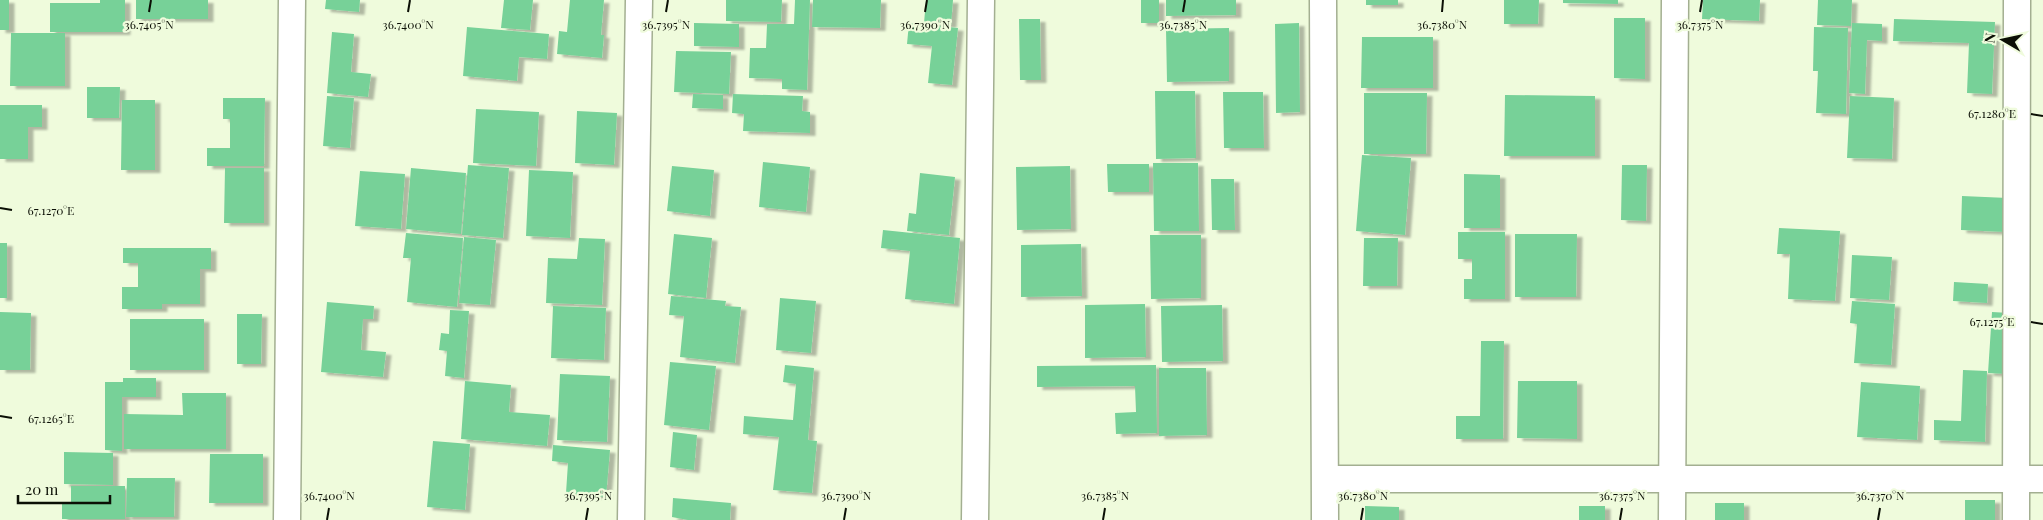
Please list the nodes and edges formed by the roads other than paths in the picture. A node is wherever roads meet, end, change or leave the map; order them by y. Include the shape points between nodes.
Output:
1 (292, 0) edge
2 (639, 0) edge
3 (981, 0) edge
4 (1324, 0) edge
5 (1675, 0) edge
6 (2017, 0) edge
7 (1325, 479) junction
8 (1672, 479) junction
9 (2016, 479) junction
10 (2043, 479) edge
11 (287, 520) edge
12 (631, 520) edge
13 (975, 520) edge
14 (1325, 520) edge
15 (1672, 520) edge
16 (2016, 520) edge

1 - 11 street
2 - 12 street
3 - 13 street
4 - 7 street
5 - 8 street
6 - 9 street
7 - 8 street
7 - 14 street
8 - 9 street
8 - 15 street
9 - 10 street
9 - 16 street

